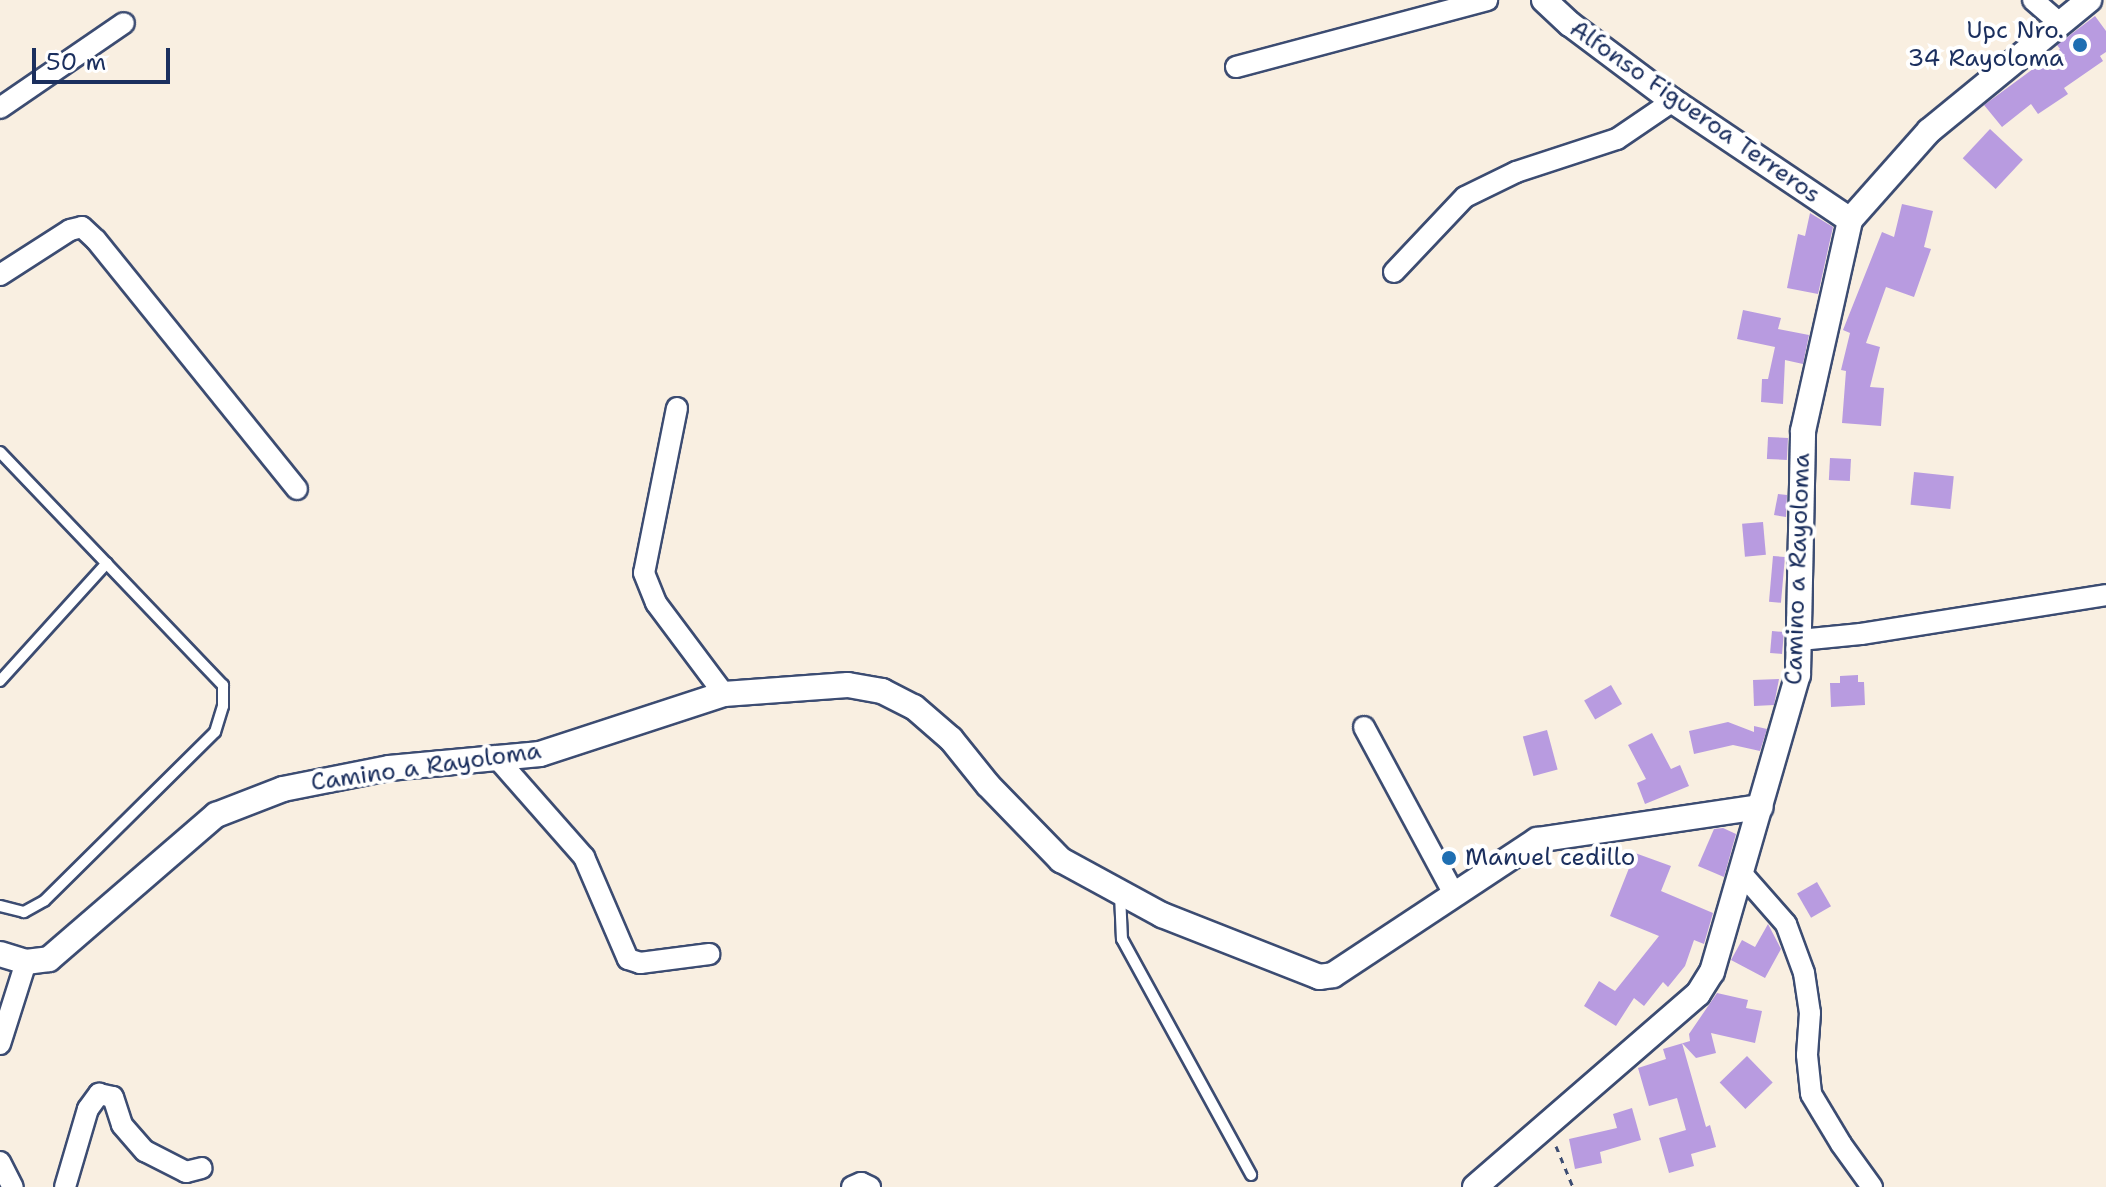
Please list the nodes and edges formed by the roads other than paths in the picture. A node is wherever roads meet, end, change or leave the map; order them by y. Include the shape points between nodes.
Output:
1 (1487, 0) edge
2 (1544, 0) edge
3 (2033, 0) edge
4 (2089, 0) edge
5 (124, 23) dead end
6 (2059, 23) junction
7 (1236, 67) dead end
8 (1673, 101) junction
9 (0, 108) edge
10 (1850, 220) junction
11 (1394, 272) dead end
12 (0, 275) edge
13 (677, 408) dead end
14 (0, 452) edge
15 (297, 489) dead end
16 (107, 563) junction
17 (2106, 595) edge
18 (1800, 640) junction
19 (0, 681) edge
20 (724, 694) junction
21 (1364, 727) dead end
22 (495, 756) junction
23 (1761, 807) junction
24 (1743, 875) junction
25 (1120, 892) junction
26 (1454, 894) junction
27 (0, 906) edge
28 (0, 954) edge
29 (709, 954) dead end
30 (26, 962) junction
31 (0, 1044) edge
32 (0, 1162) edge
33 (202, 1168) dead end
34 (1251, 1175) dead end
35 (13, 1187) edge
36 (65, 1187) edge
37 (852, 1187) edge
38 (870, 1187) edge
39 (1475, 1187) edge
40 (1872, 1187) edge

1 - 7 street
2 - 8 street, Alfonso Figueroa Terreros
3 - 6 street
4 - 6 street, Camino a Rayoloma
5 - 9 street
6 - 10 street, Camino a Rayoloma via 1929,131
8 - 10 street, Alfonso Figueroa Terreros
8 - 11 street via 1617,139 1516,172 1465,197
10 - 18 street, Camino a Rayoloma via 1803,431
12 - 15 street via 82,227
13 - 20 street via 644,573 656,603
14 - 16 lane
16 - 19 lane
16 - 27 lane via 223,685 215,732 44,901 24,912
17 - 18 street
18 - 23 street, Camino a Rayoloma via 1798,675
20 - 22 street, Camino a Rayoloma via 540,754
20 - 25 street, Camino a Rayoloma via 848,685 893,696 951,739 1061,860
21 - 26 street
22 - 29 street via 584,857 628,959 640,963
22 - 30 street, Camino a Rayoloma via 389,768 283,789 216,815 49,959
23 - 24 street
23 - 26 street, Camino a Rayoloma via 1537,840
24 - 39 street via 1712,972 1698,994
24 - 40 street via 1786,924 1804,973 1810,1013 1811,1094
25 - 26 street, Camino a Rayoloma via 1162,915 1319,977 1333,975
25 - 34 lane via 1122,939
28 - 30 street
30 - 31 street
32 - 35 street
33 - 36 street via 186,1172 145,1151 122,1125 113,1097 99,1094 88,1109
37 - 38 street

